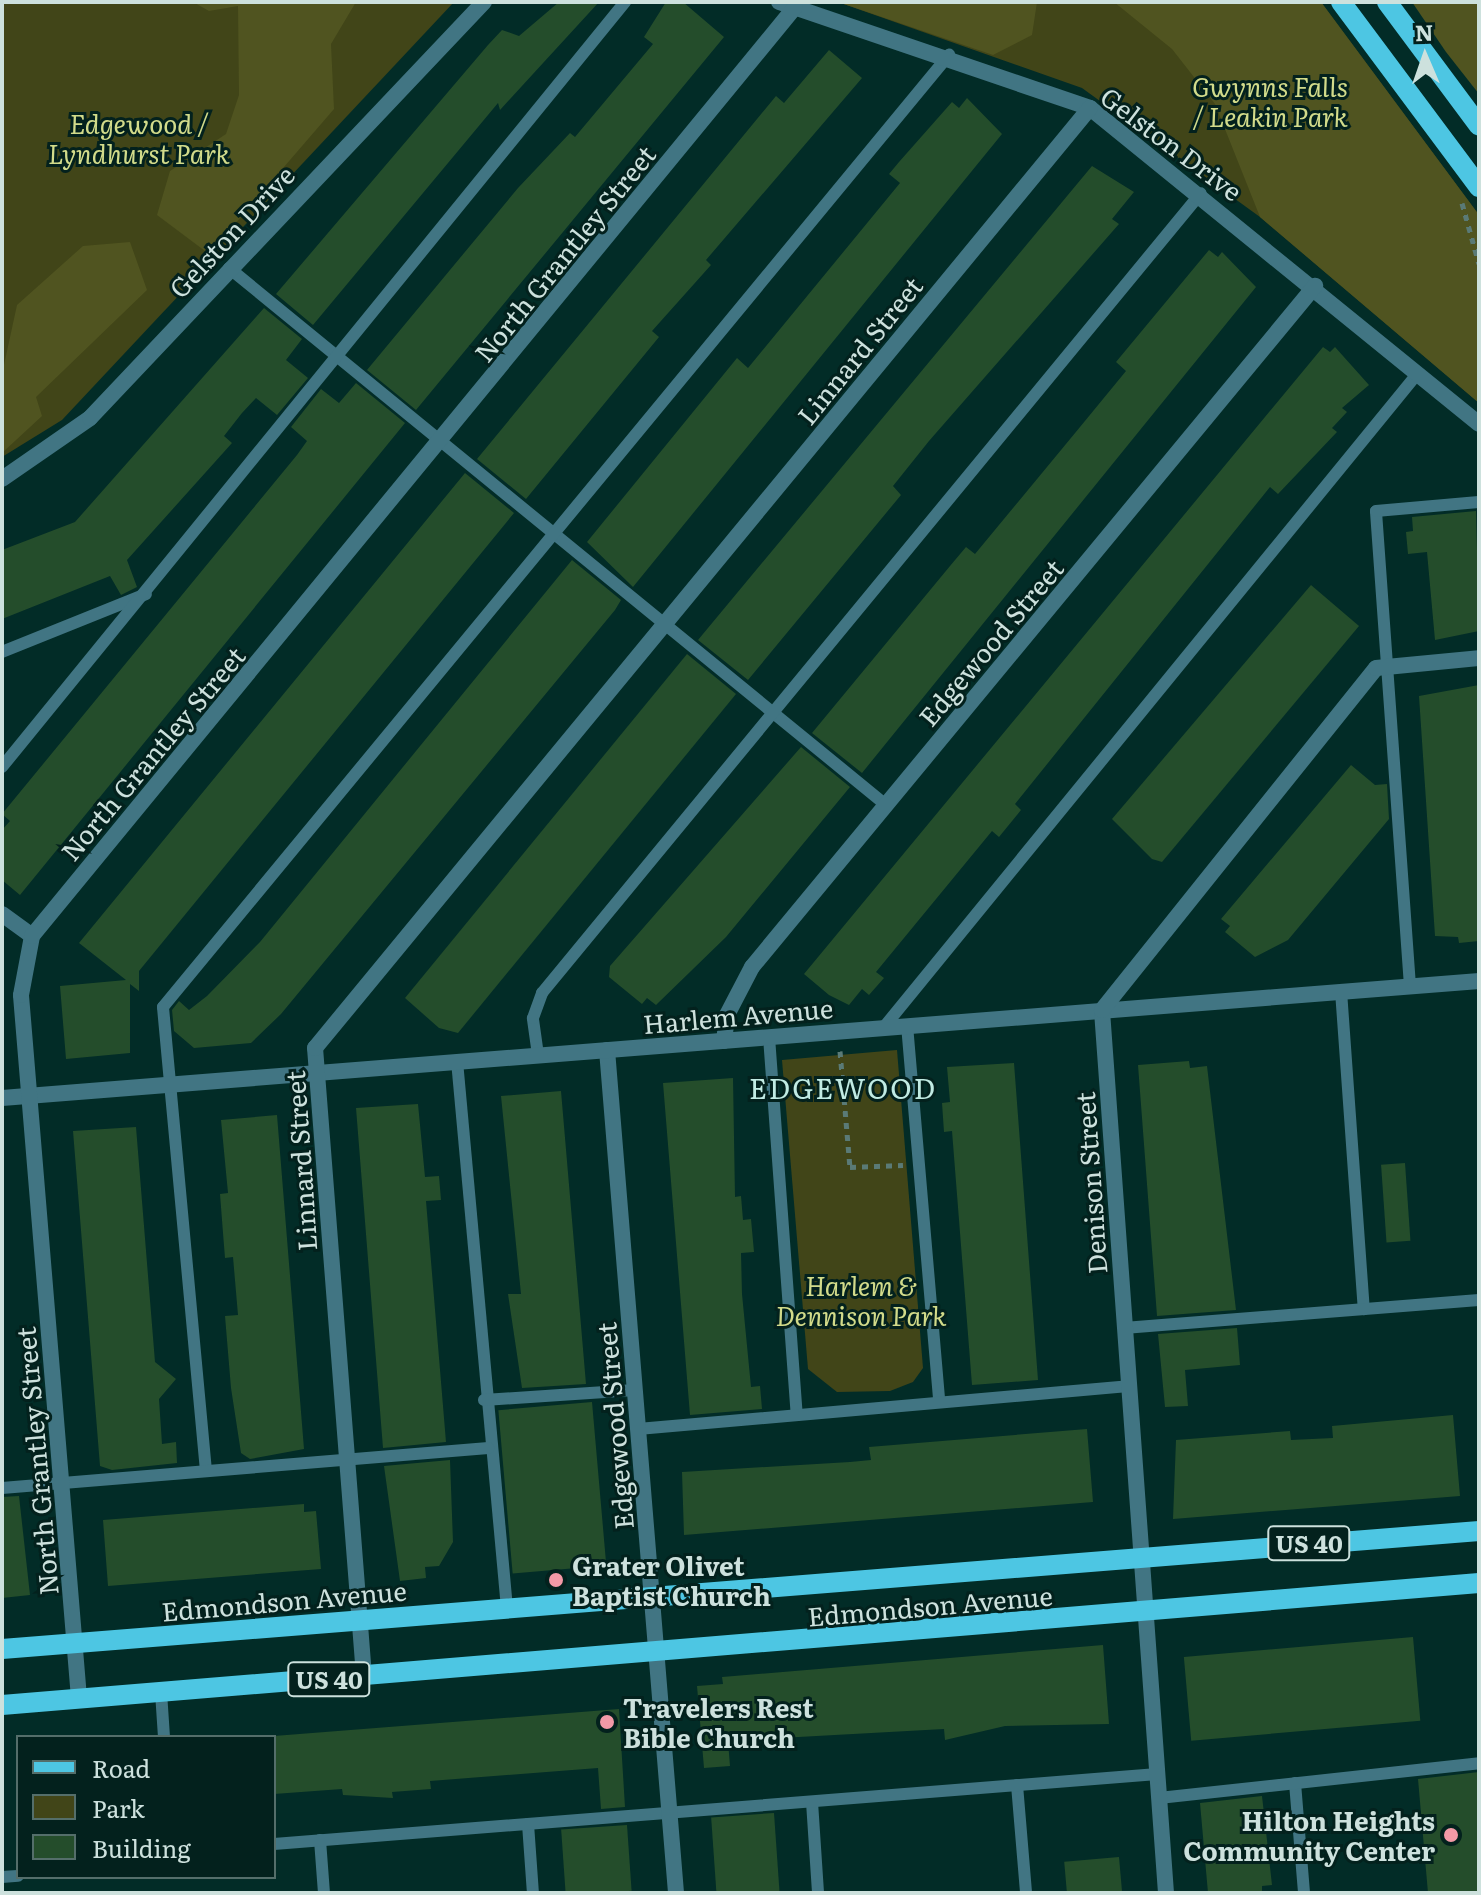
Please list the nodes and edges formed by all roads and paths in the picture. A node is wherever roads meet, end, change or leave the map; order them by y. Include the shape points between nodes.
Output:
1 (484, 2) edge
2 (625, 2) edge
3 (1341, 2) edge
4 (1387, 2) edge
5 (787, 5) edge
6 (949, 55) junction
7 (1090, 108) junction
8 (1479, 126) edge
9 (1479, 187) edge
10 (1201, 193) junction
11 (1461, 200) dead end
12 (1479, 264) edge
13 (229, 268) junction
14 (1315, 286) junction
15 (339, 358) junction
16 (1418, 373) junction
17 (1479, 424) edge
18 (442, 441) junction
19 (2, 479) edge
20 (1479, 502) edge
21 (553, 532) junction
22 (149, 593) junction
23 (665, 623) junction
24 (2, 652) edge
25 (1479, 658) edge
26 (1388, 667) junction
27 (775, 715) junction
28 (3, 762) edge
29 (886, 805) junction
30 (2, 914) edge
31 (32, 936) junction
32 (1479, 981) edge
33 (1410, 986) junction
34 (1341, 991) junction
35 (1102, 1010) junction
36 (907, 1025) junction
37 (884, 1027) junction
38 (769, 1037) junction
39 (724, 1041) junction
40 (607, 1050) junction
41 (840, 1050) dead end
42 (538, 1055) junction
43 (457, 1061) junction
44 (317, 1070) junction
45 (171, 1084) junction
46 (30, 1095) junction
47 (2, 1098) edge
48 (912, 1164) dead end
49 (1479, 1300) edge
50 (1364, 1309) junction
51 (1124, 1328) junction
52 (1128, 1386) junction
53 (635, 1390) junction
54 (484, 1400) junction
55 (939, 1402) junction
56 (797, 1415) junction
57 (638, 1429) junction
58 (488, 1448) junction
59 (347, 1460) junction
60 (206, 1471) junction
61 (62, 1483) junction
62 (2, 1488) edge
63 (1479, 1531) edge
64 (1140, 1556) junction
65 (1479, 1583) edge
66 (652, 1596) junction
67 (507, 1608) junction
68 (1145, 1614) junction
69 (359, 1620) junction
70 (75, 1643) junction
71 (2, 1649) edge
72 (657, 1654) junction
73 (364, 1676) junction
74 (161, 1692) junction
75 (79, 1698) junction
76 (2, 1705) edge
77 (164, 1735) edge
78 (1479, 1763) edge
79 (1157, 1774) junction
80 (1295, 1783) junction
81 (1017, 1785) junction
82 (1159, 1798) junction
83 (812, 1802) junction
84 (669, 1813) junction
85 (528, 1824) junction
86 (320, 1840) junction
87 (276, 1844) edge
88 (324, 1893) edge
89 (533, 1893) edge
90 (676, 1893) edge
91 (818, 1893) edge
92 (1026, 1893) edge
93 (1166, 1893) edge
94 (1304, 1893) edge

1 - 13 street, Gelston Drive
2 - 15 lane
3 - 9 main road
4 - 8 main road
5 - 6 street, Gelston Drive
5 - 18 street, North Grantley Street
6 - 7 street, Gelston Drive
6 - 21 lane
7 - 10 street, Gelston Drive
7 - 23 street, Linnard Street
10 - 14 street, Gelston Drive
10 - 27 lane
11 - 12 path
13 - 15 lane
13 - 19 street, Gelston Drive via 65,440
14 - 16 street, Gelston Drive
14 - 29 street, Edgewood Street
15 - 18 lane
15 - 22 lane
16 - 17 street, Gelston Drive
16 - 37 lane
18 - 21 lane
18 - 31 street, North Grantley Street
20 - 26 lane via 1376,511
21 - 23 lane
21 - 45 lane via 163,1007
22 - 24 lane
22 - 28 lane
23 - 27 lane
23 - 44 street, Linnard Street via 315,1048
25 - 26 street
26 - 33 lane
26 - 35 street via 1376,668
27 - 29 lane
27 - 42 lane via 542,993 533,1018
29 - 39 street, Edgewood Street via 752,967 727,1015
30 - 31 street
31 - 46 street, North Grantley Street via 21,995
32 - 33 street, Harlem Avenue
33 - 34 street, Harlem Avenue
34 - 35 street, Harlem Avenue
34 - 50 lane
35 - 36 street, Harlem Avenue
35 - 51 street, Denison Street
36 - 37 street, Harlem Avenue
36 - 55 lane
37 - 38 street, Harlem Avenue
38 - 39 street, Harlem Avenue
38 - 56 lane
39 - 40 street, Harlem Avenue
40 - 42 street, Harlem Avenue
40 - 53 street, Edgewood Street
41 - 48 path via 850,1167
42 - 43 street, Harlem Avenue
43 - 44 street, Harlem Avenue
43 - 54 lane
44 - 45 street, Harlem Avenue
44 - 59 street, Linnard Street
45 - 46 street, Harlem Avenue
45 - 60 lane
46 - 47 street, Harlem Avenue
46 - 61 street, North Grantley Street
49 - 50 lane
50 - 51 lane
51 - 52 street, Denison Street
52 - 55 lane
52 - 64 street, Denison Street
53 - 54 lane
53 - 57 street, Edgewood Street
54 - 58 lane
55 - 56 lane
56 - 57 lane
57 - 66 street, Edgewood Street
58 - 59 lane
58 - 67 lane
59 - 60 lane
59 - 69 street, Linnard Street
60 - 61 lane
61 - 62 lane
61 - 70 street, North Grantley Street
63 - 64 main road, Edmondson Avenue / US 40
64 - 66 main road, Edmondson Avenue / US 40
64 - 68 street, Denison Street
65 - 68 main road, Edmondson Avenue / US 40
66 - 67 main road, Edmondson Avenue / US 40
66 - 72 street, Edgewood Street
67 - 69 main road, Edmondson Avenue / US 40
68 - 72 main road, Edmondson Avenue / US 40
68 - 79 street, Denison Street
69 - 70 main road, Edmondson Avenue / US 40
69 - 73 street, Linnard Street
70 - 71 main road, Edmondson Avenue / US 40
70 - 75 street, North Grantley Street
72 - 73 main road, Edmondson Avenue / US 40
72 - 84 street, Edgewood Street
73 - 74 main road, Edmondson Avenue / US 40
74 - 75 main road, Edmondson Avenue / US 40
74 - 77 lane
75 - 76 main road, Edmondson Avenue / US 40
78 - 80 lane
79 - 81 lane
79 - 82 street, Denison Street
80 - 82 lane
80 - 94 lane
81 - 83 lane
81 - 92 lane
82 - 93 street, Denison Street
83 - 84 lane
83 - 91 lane
84 - 85 lane
84 - 90 street, Edgewood Street
85 - 86 lane
85 - 89 lane
86 - 87 lane
86 - 88 lane

